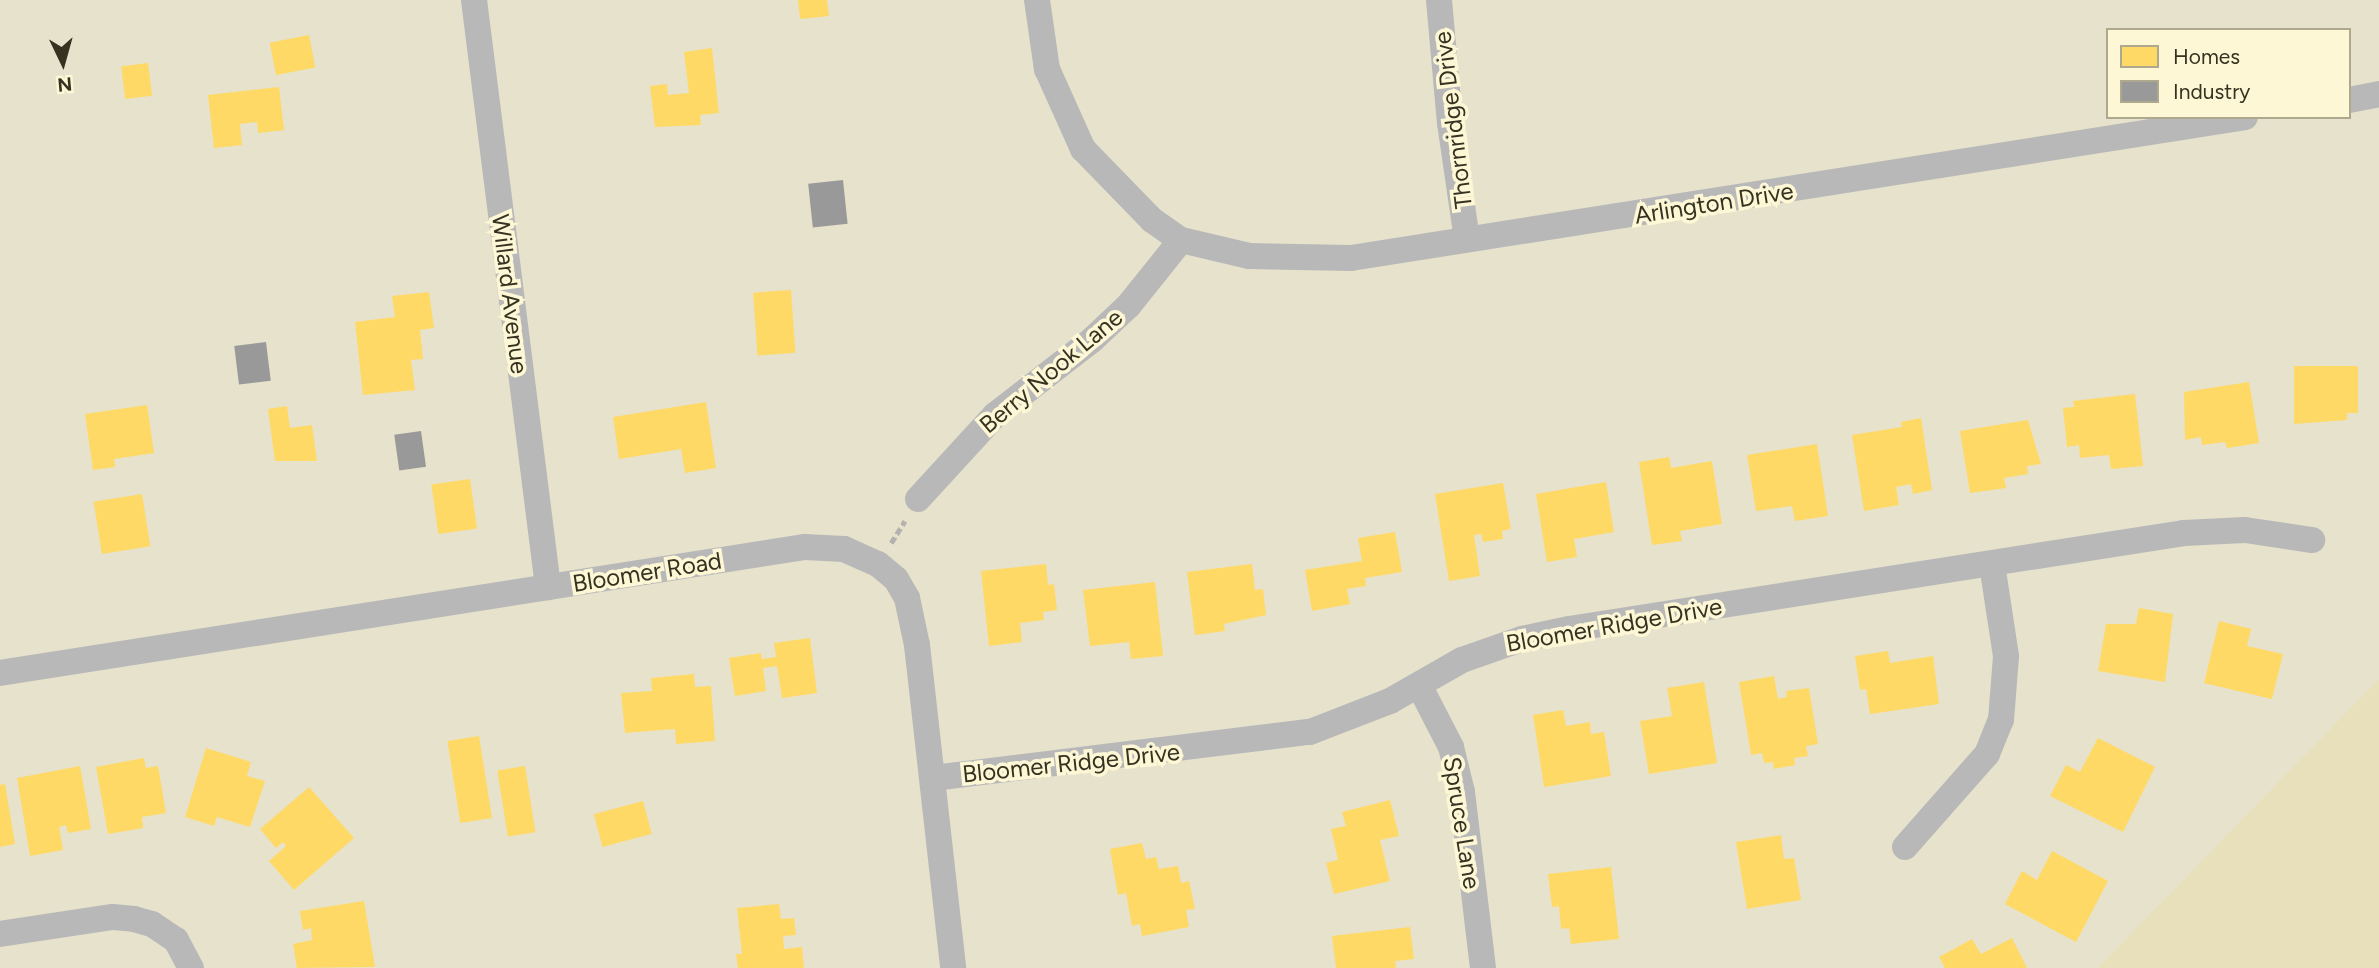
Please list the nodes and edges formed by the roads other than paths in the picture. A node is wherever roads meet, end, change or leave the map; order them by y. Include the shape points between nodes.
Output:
1 (474, 0) edge
2 (1037, 0) edge
3 (1439, 0) edge
4 (2379, 94) edge
5 (2351, 100) edge
6 (2232, 119) edge
7 (1467, 239) junction
8 (1181, 240) junction
9 (918, 499) road end
10 (2312, 540) dead end
11 (1992, 564) junction
12 (548, 587) junction
13 (0, 673) edge
14 (1419, 685) junction
15 (933, 778) junction
16 (1905, 847) dead end
17 (0, 934) edge
18 (191, 968) edge
19 (953, 968) edge
20 (1483, 968) edge

1 - 12 street, Willard Avenue
2 - 8 street via 1047,69 1083,149 1152,220
3 - 7 street, Thornridge Drive
4 - 5 street
6 - 7 street, Arlington Drive
7 - 8 street, Arlington Drive via 1351,258 1302,260 1249,256
8 - 9 street, Berry Nook Lane via 1129,304 1092,340 995,415
10 - 11 street, Bloomer Ridge Drive via 2245,530 2184,533
11 - 14 street, Bloomer Ridge Drive via 1522,639 1462,660
11 - 16 street via 2006,656 2001,720 1987,754
12 - 13 street, Bloomer Road
12 - 15 street, Bloomer Road via 805,547 844,549 878,564 896,579 908,598
14 - 15 street, Bloomer Ridge Drive via 1350,720 1275,739
14 - 20 street, Spruce Lane via 1451,747 1462,792
15 - 19 street, Bloomer Road
17 - 18 street via 113,917 134,919 152,924 176,940

